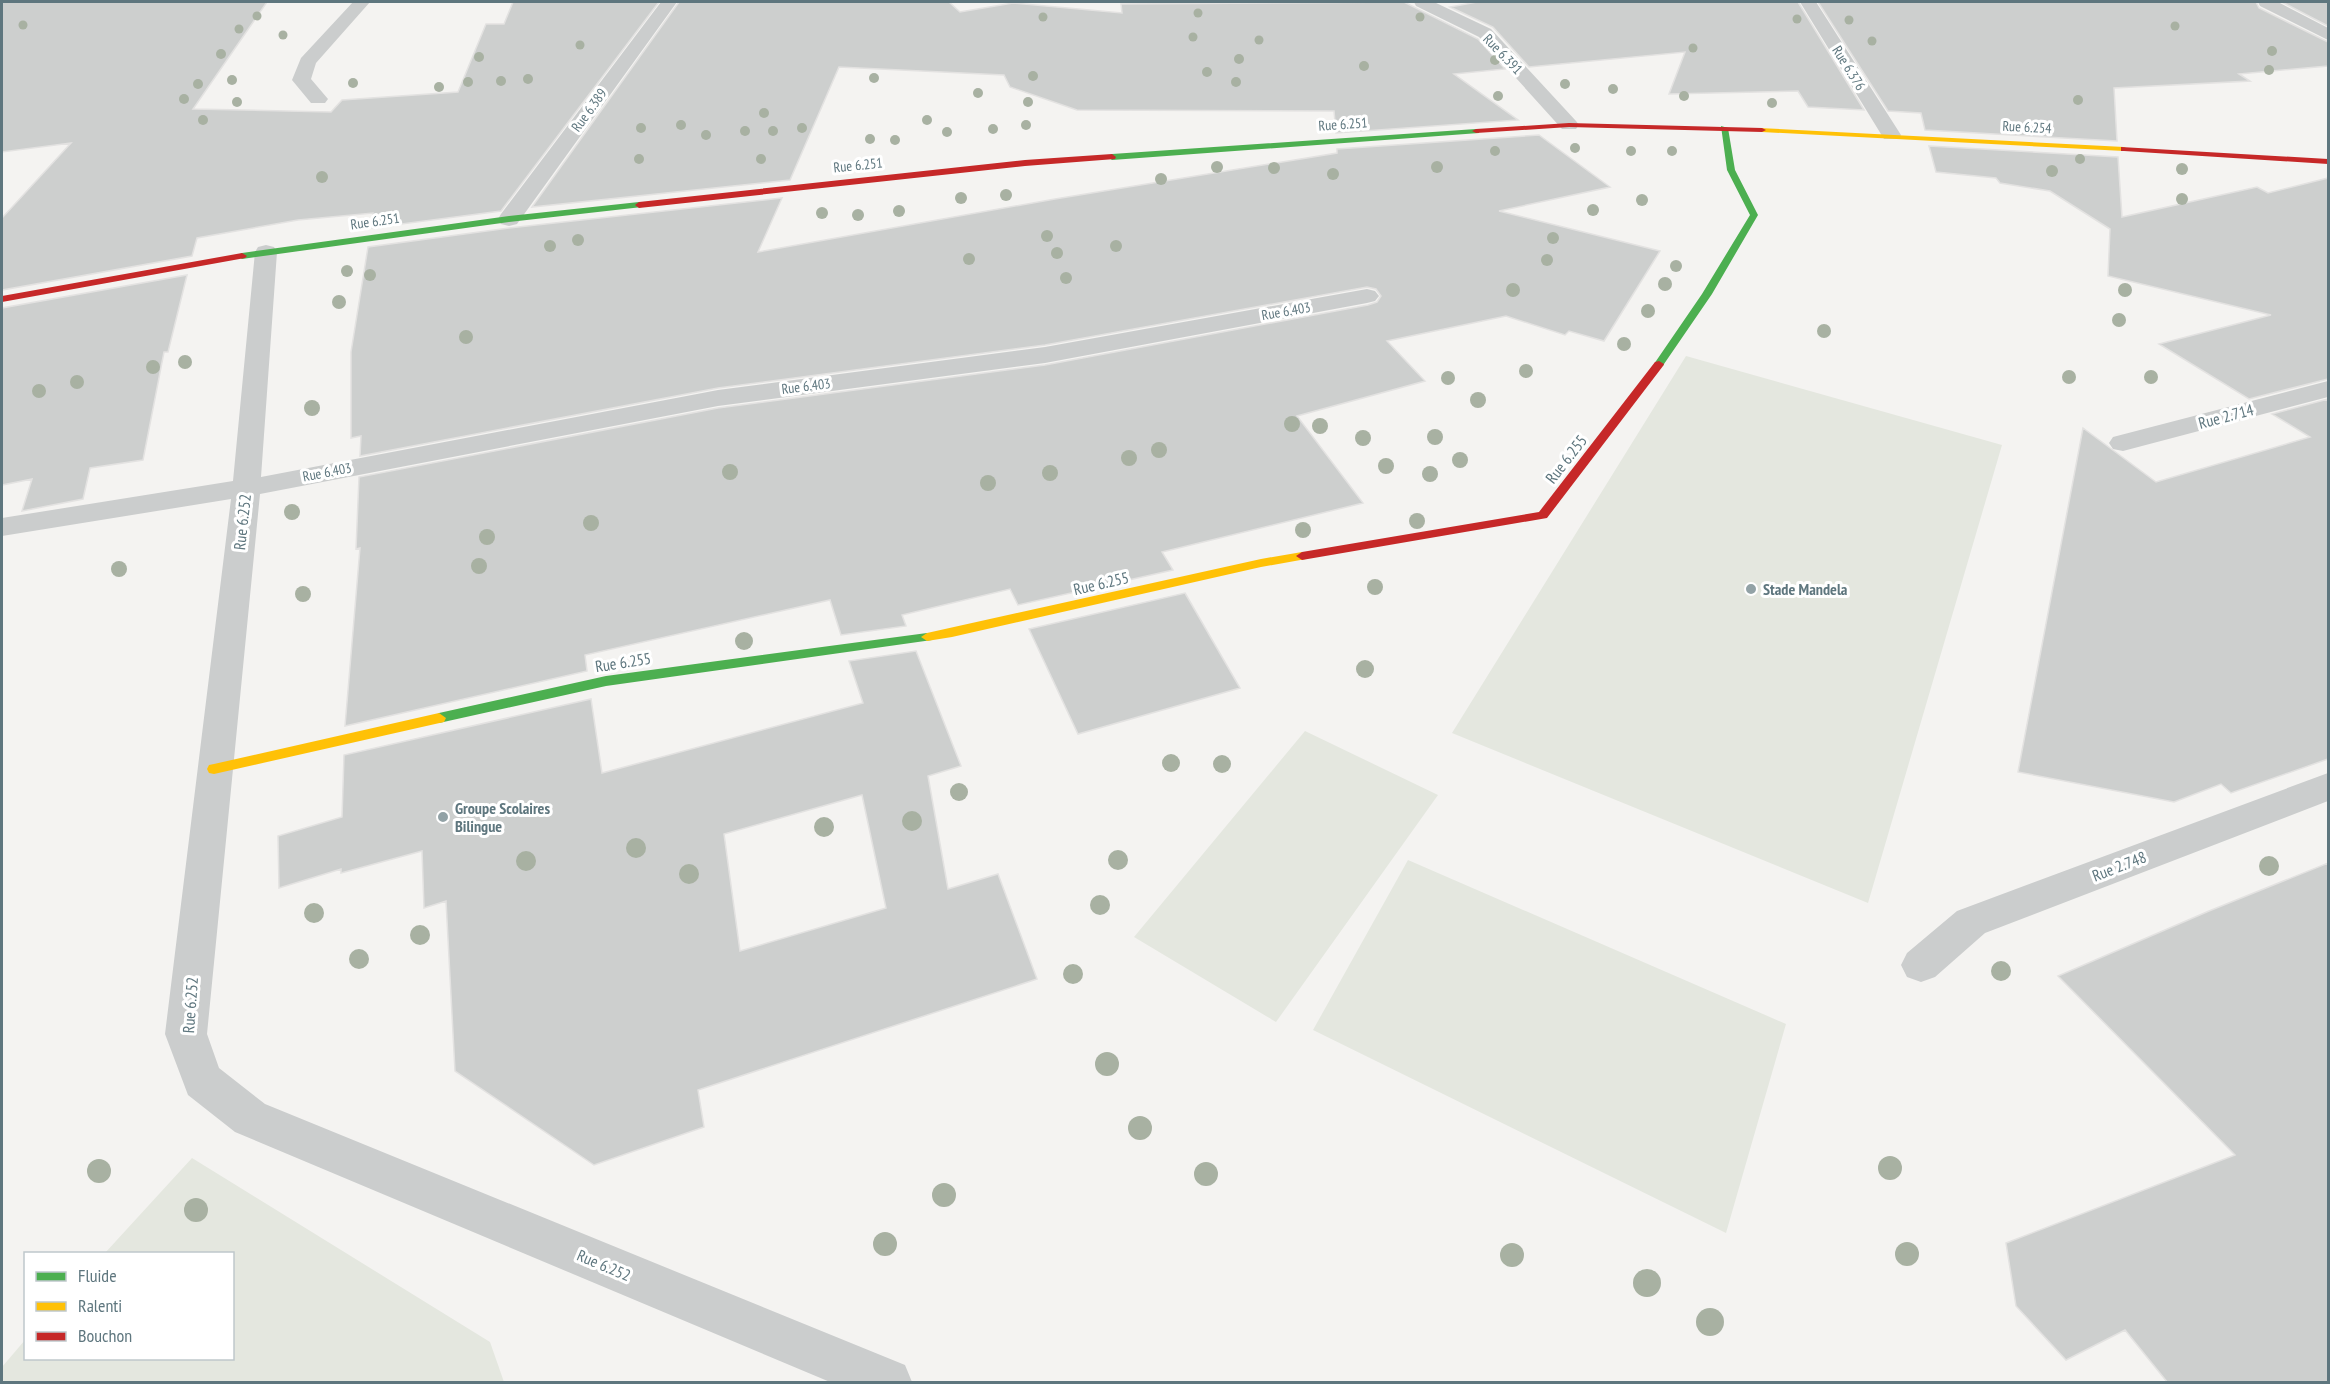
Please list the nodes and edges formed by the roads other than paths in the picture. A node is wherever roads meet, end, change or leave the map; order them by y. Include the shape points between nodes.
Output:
1 (362, 2) edge
2 (669, 2) edge
3 (1422, 2) edge
4 (1808, 2) edge
5 (2266, 2) edge
6 (2328, 35) edge
7 (318, 99) dead end
8 (1569, 125) junction
9 (1724, 128) junction
10 (1891, 135) junction
11 (2328, 162) edge
12 (509, 219) junction
13 (266, 252) junction
14 (1367, 296) dead end
15 (2, 299) edge
16 (2328, 389) edge
17 (2123, 443) dead end
18 (246, 488) junction
19 (2, 527) edge
20 (214, 769) junction
21 (2328, 787) edge
22 (1921, 965) dead end
23 (888, 1383) edge

1 - 7 street via 307,62 301,80
2 - 12 street, Rue 6.389
3 - 8 street, Rue 6.391 via 1485,33
4 - 10 street, Rue 6.376
5 - 6 street
8 - 9 main road, Rue 6.251
8 - 12 main road, Rue 6.251 via 1025,163
9 - 10 main road, Rue 6.254
9 - 20 main road, Rue 6.255 via 1731,170 1754,215 1729,261 1626,410 1543,515 1261,563 952,633 606,681
10 - 11 main road, Rue 6.254
12 - 13 main road, Rue 6.251
13 - 15 main road, Rue 6.251
13 - 18 street, Rue 6.252
14 - 18 street, Rue 6.403 via 1045,356 718,398
16 - 17 street, Rue 2.714
18 - 19 street, Rue 6.403
18 - 20 street, Rue 6.252
20 - 23 street, Rue 6.252 via 186,1034 203,1081 250,1118
21 - 22 street, Rue 2.748 via 1971,922

